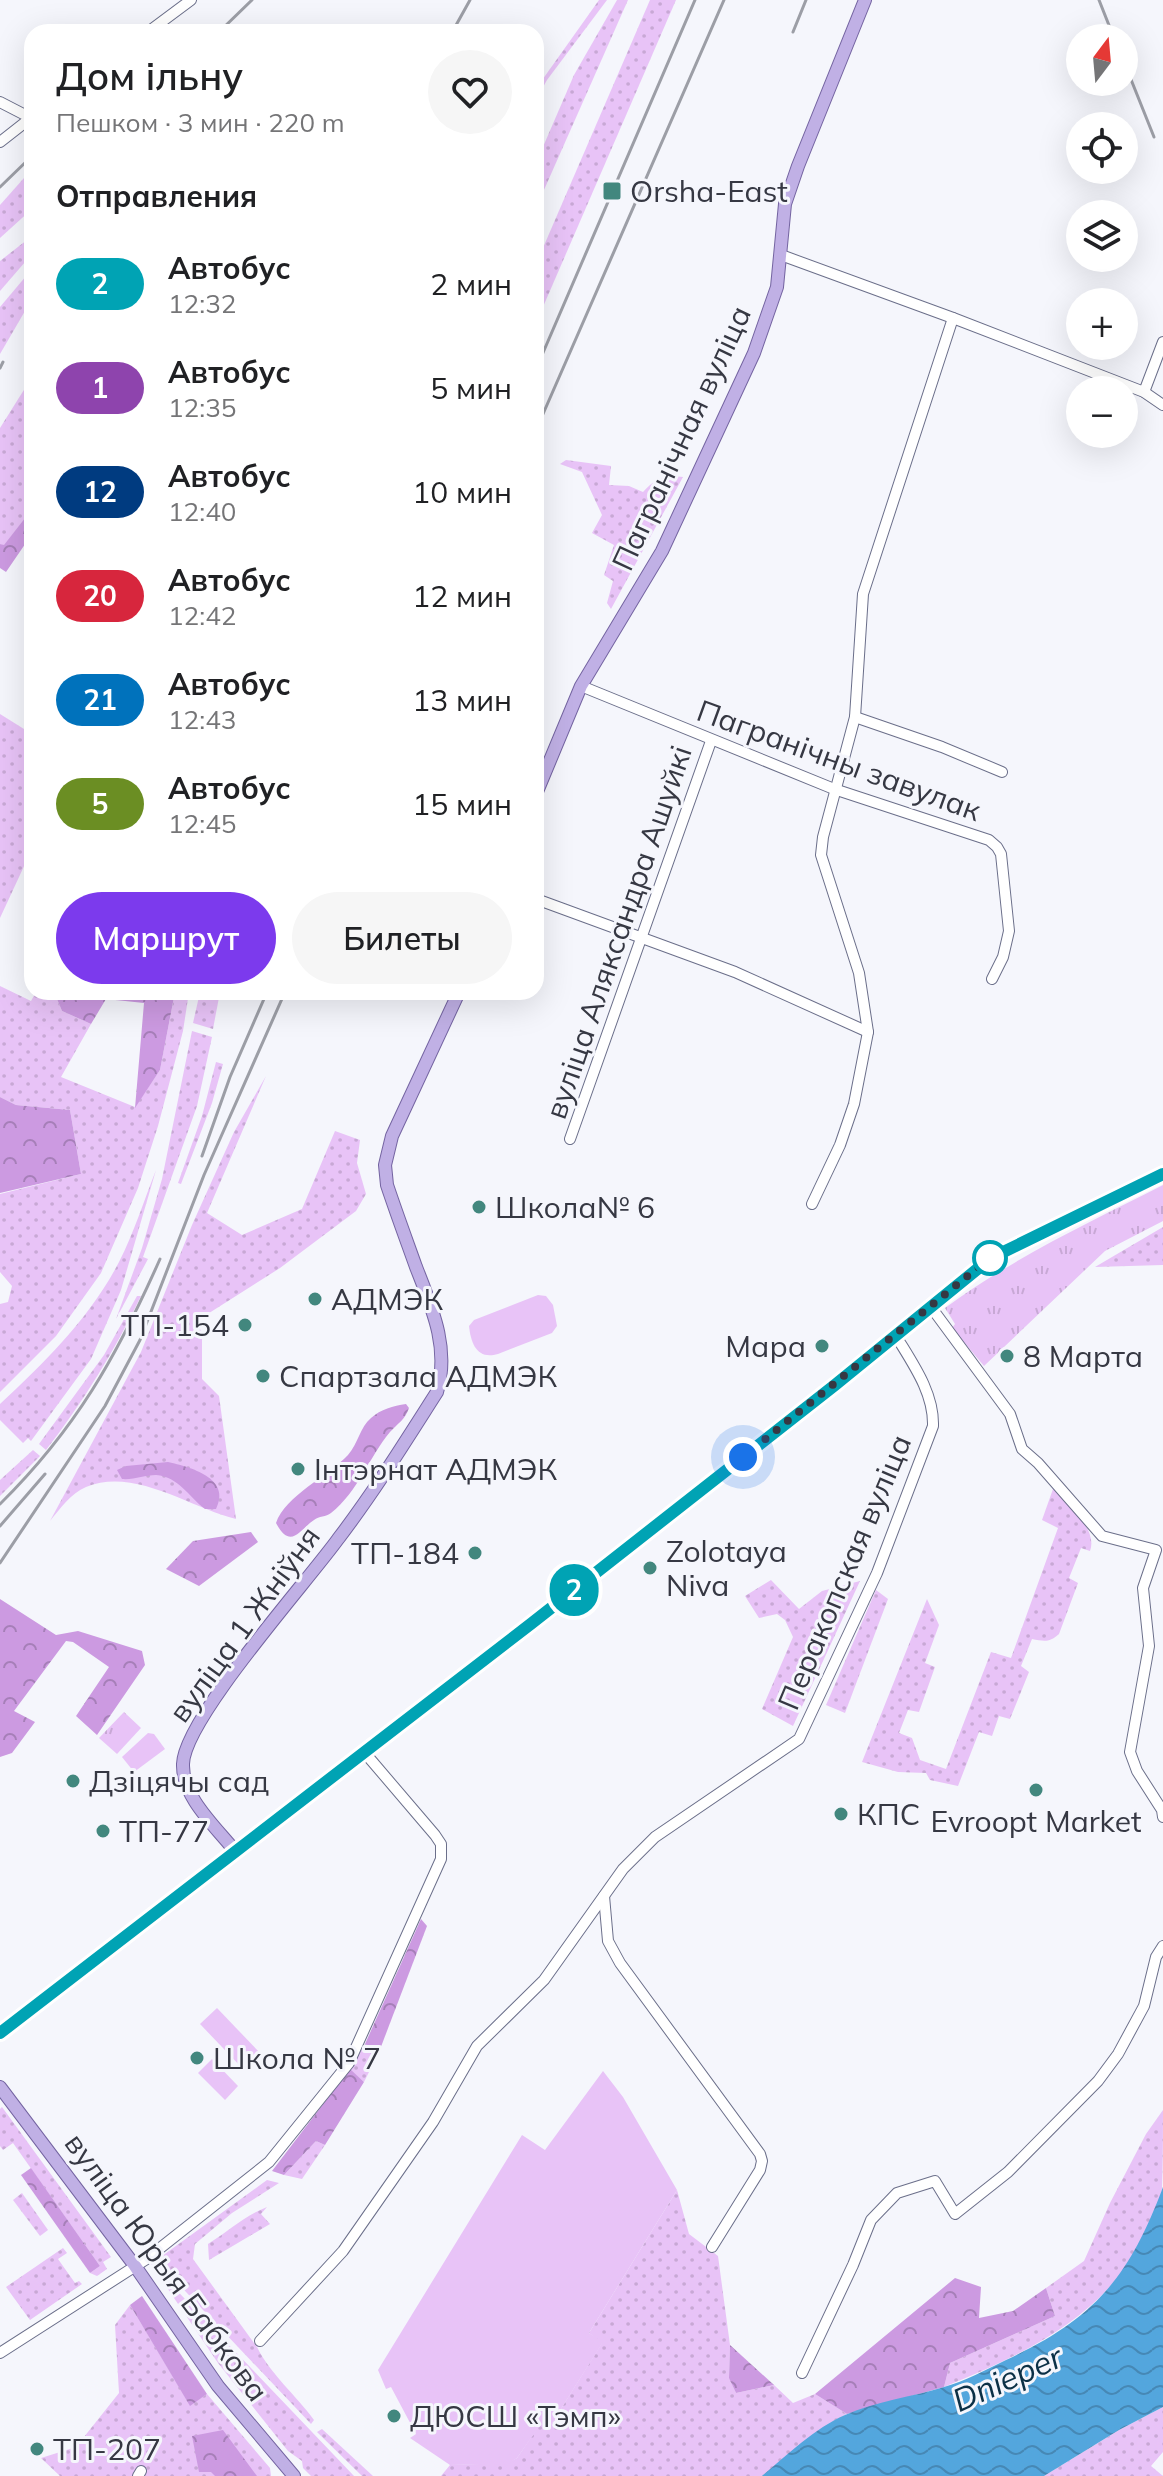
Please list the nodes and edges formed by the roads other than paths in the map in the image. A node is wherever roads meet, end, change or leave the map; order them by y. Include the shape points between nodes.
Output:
1 (191, 0) edge
2 (865, 0) edge
3 (159, 24) edge
4 (0, 102) edge
5 (24, 113) edge
6 (24, 123) edge
7 (0, 142) edge
8 (781, 255) junction
9 (953, 318) junction
10 (1163, 342) edge
11 (1144, 392) junction
12 (1163, 405) edge
13 (581, 686) junction
14 (855, 717) junction
15 (711, 741) junction
16 (1002, 772) dead end
17 (544, 775) edge
18 (834, 789) junction
19 (544, 902) edge
20 (640, 938) junction
21 (992, 979) dead end
22 (455, 1000) edge
23 (868, 1032) junction
24 (570, 1139) dead end
25 (1163, 1174) edge
26 (812, 1204) dead end
27 (931, 1307) junction
28 (896, 1336) junction
29 (365, 1753) junction
30 (1163, 1817) edge
31 (235, 1851) junction
32 (604, 1896) junction
33 (1163, 1946) edge
34 (0, 2033) edge
35 (0, 2087) edge
36 (712, 2247) dead end
37 (135, 2266) junction
38 (260, 2341) dead end
39 (0, 2353) edge
40 (802, 2373) dead end
41 (294, 2476) edge

1 - 3 street
2 - 8 main road, Пагранічная вуліца via 785,204
4 - 5 street
6 - 7 street
8 - 9 street
8 - 13 main road, Пагранічная вуліца via 775,296 754,353 697,479 662,551
9 - 11 street
9 - 14 street via 863,594
10 - 11 street
11 - 12 street
13 - 15 street, Пагранічны завулак
13 - 17 main road, Пагранічная вуліца
14 - 16 street
14 - 18 street
15 - 18 street, Пагранічны завулак
15 - 20 street, вуліца Аляксандра Ашуйкі
18 - 21 street, Пагранічны завулак via 997,847 1009,931
18 - 23 street via 821,855 859,973
19 - 20 street
20 - 23 street via 735,972
20 - 24 street, вуліца Аляксандра Ашуйкі
22 - 31 main road, вуліца 1 Жніўня via 392,1136 385,1165 387,1185 442,1349 437,1392 339,1538 220,1691 184,1750 184,1780 191,1795
23 - 26 street via 854,1104
25 - 27 main road via 991,1258
27 - 28 main road
27 - 30 street via 1010,1414 1022,1449 1102,1536 1156,1550 1143,1588 1149,1646 1130,1752
28 - 29 main road
28 - 32 street, Перакопская вуліца via 927,1393 933,1426 877,1573 799,1739 655,1837
29 - 31 main road
29 - 37 street via 441,1844 430,1889 349,2063 258,2172
31 - 34 main road
32 - 36 street via 608,1941 620,1963 760,2154 760,2170
32 - 38 street, Перакопская вуліца via 544,1980 477,2046 433,2122 343,2251
33 - 40 street via 1144,2006 1118,2054 1008,2172 955,2214 935,2181 897,2193 871,2220
35 - 37 main road, вуліца Юрыя Бабкова
37 - 39 street
37 - 41 main road, вуліца Юрыя Бабкова via 218,2386

